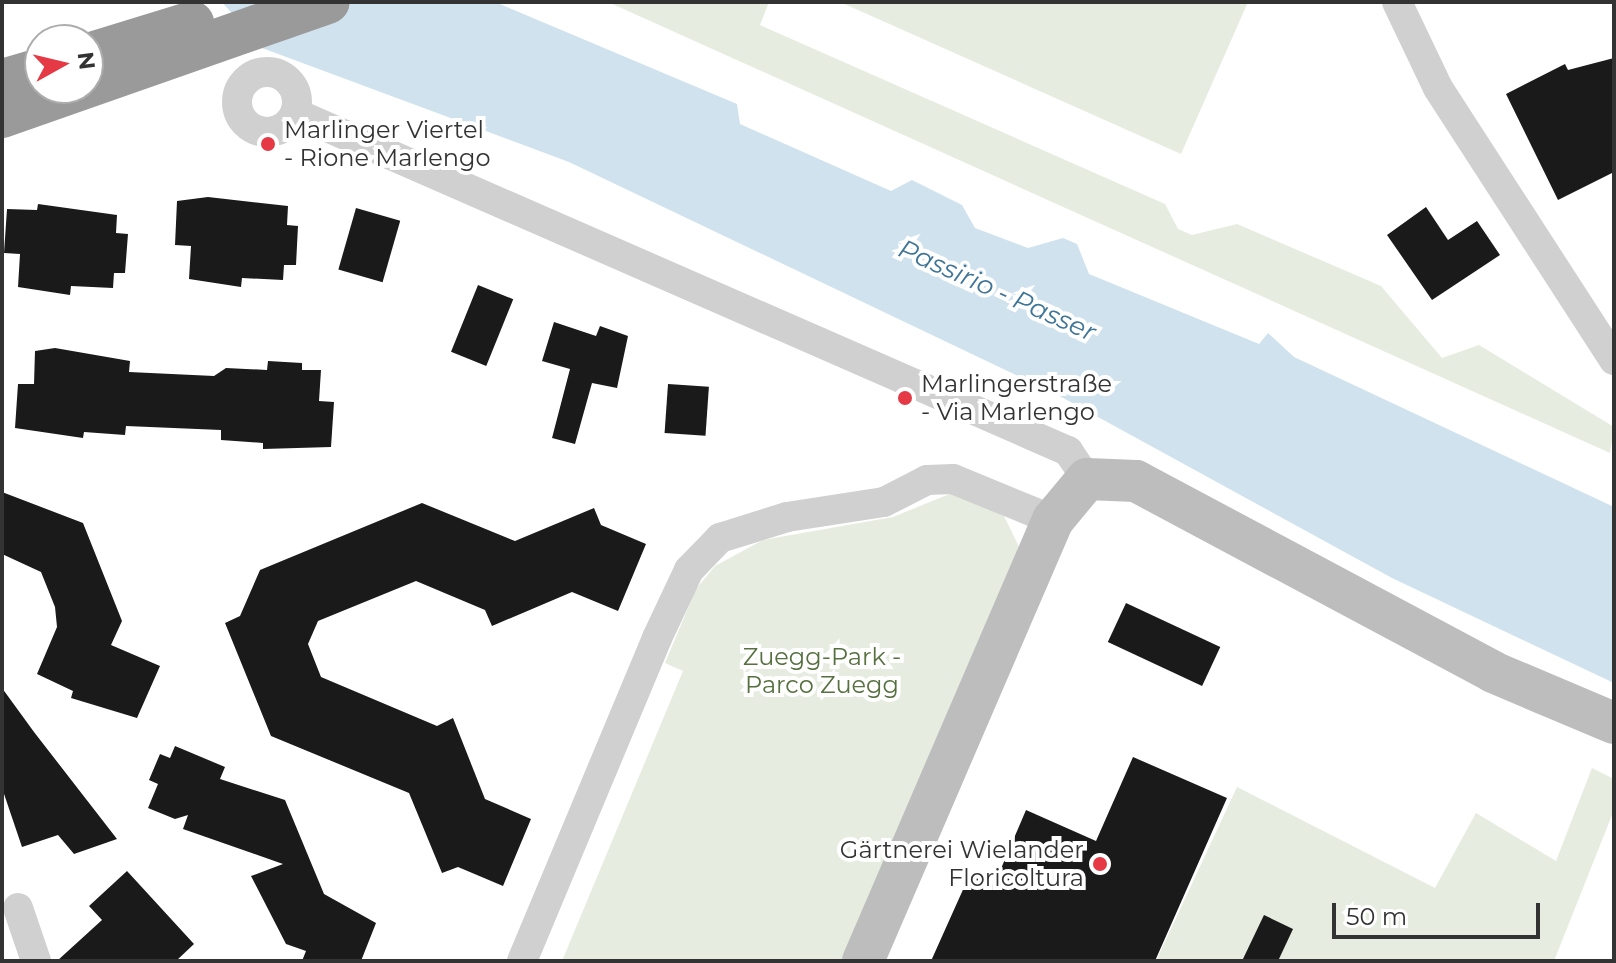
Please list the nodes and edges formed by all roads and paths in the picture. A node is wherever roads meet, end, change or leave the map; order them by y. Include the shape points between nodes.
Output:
1 (246, 2) edge
2 (328, 2) edge
3 (1397, 2) edge
4 (205, 35) junction
5 (104, 52) edge
6 (24, 75) edge
7 (2, 81) edge
8 (295, 113) dead end
9 (2, 116) edge
10 (1614, 360) edge
11 (1087, 479) junction
12 (1053, 520) junction
13 (1614, 723) edge
14 (18, 908) dead end
15 (36, 961) edge
16 (522, 961) edge
17 (863, 961) edge

1 - 4 highway
2 - 4 highway
3 - 10 street via 1438,88
4 - 5 highway
4 - 9 highway
6 - 7 highway
8 - 11 street via 1068,451
11 - 12 street
11 - 13 street via 1136,481 1493,672
12 - 16 street via 940,480 884,502 787,517 720,538 689,570
12 - 17 street
14 - 15 street

